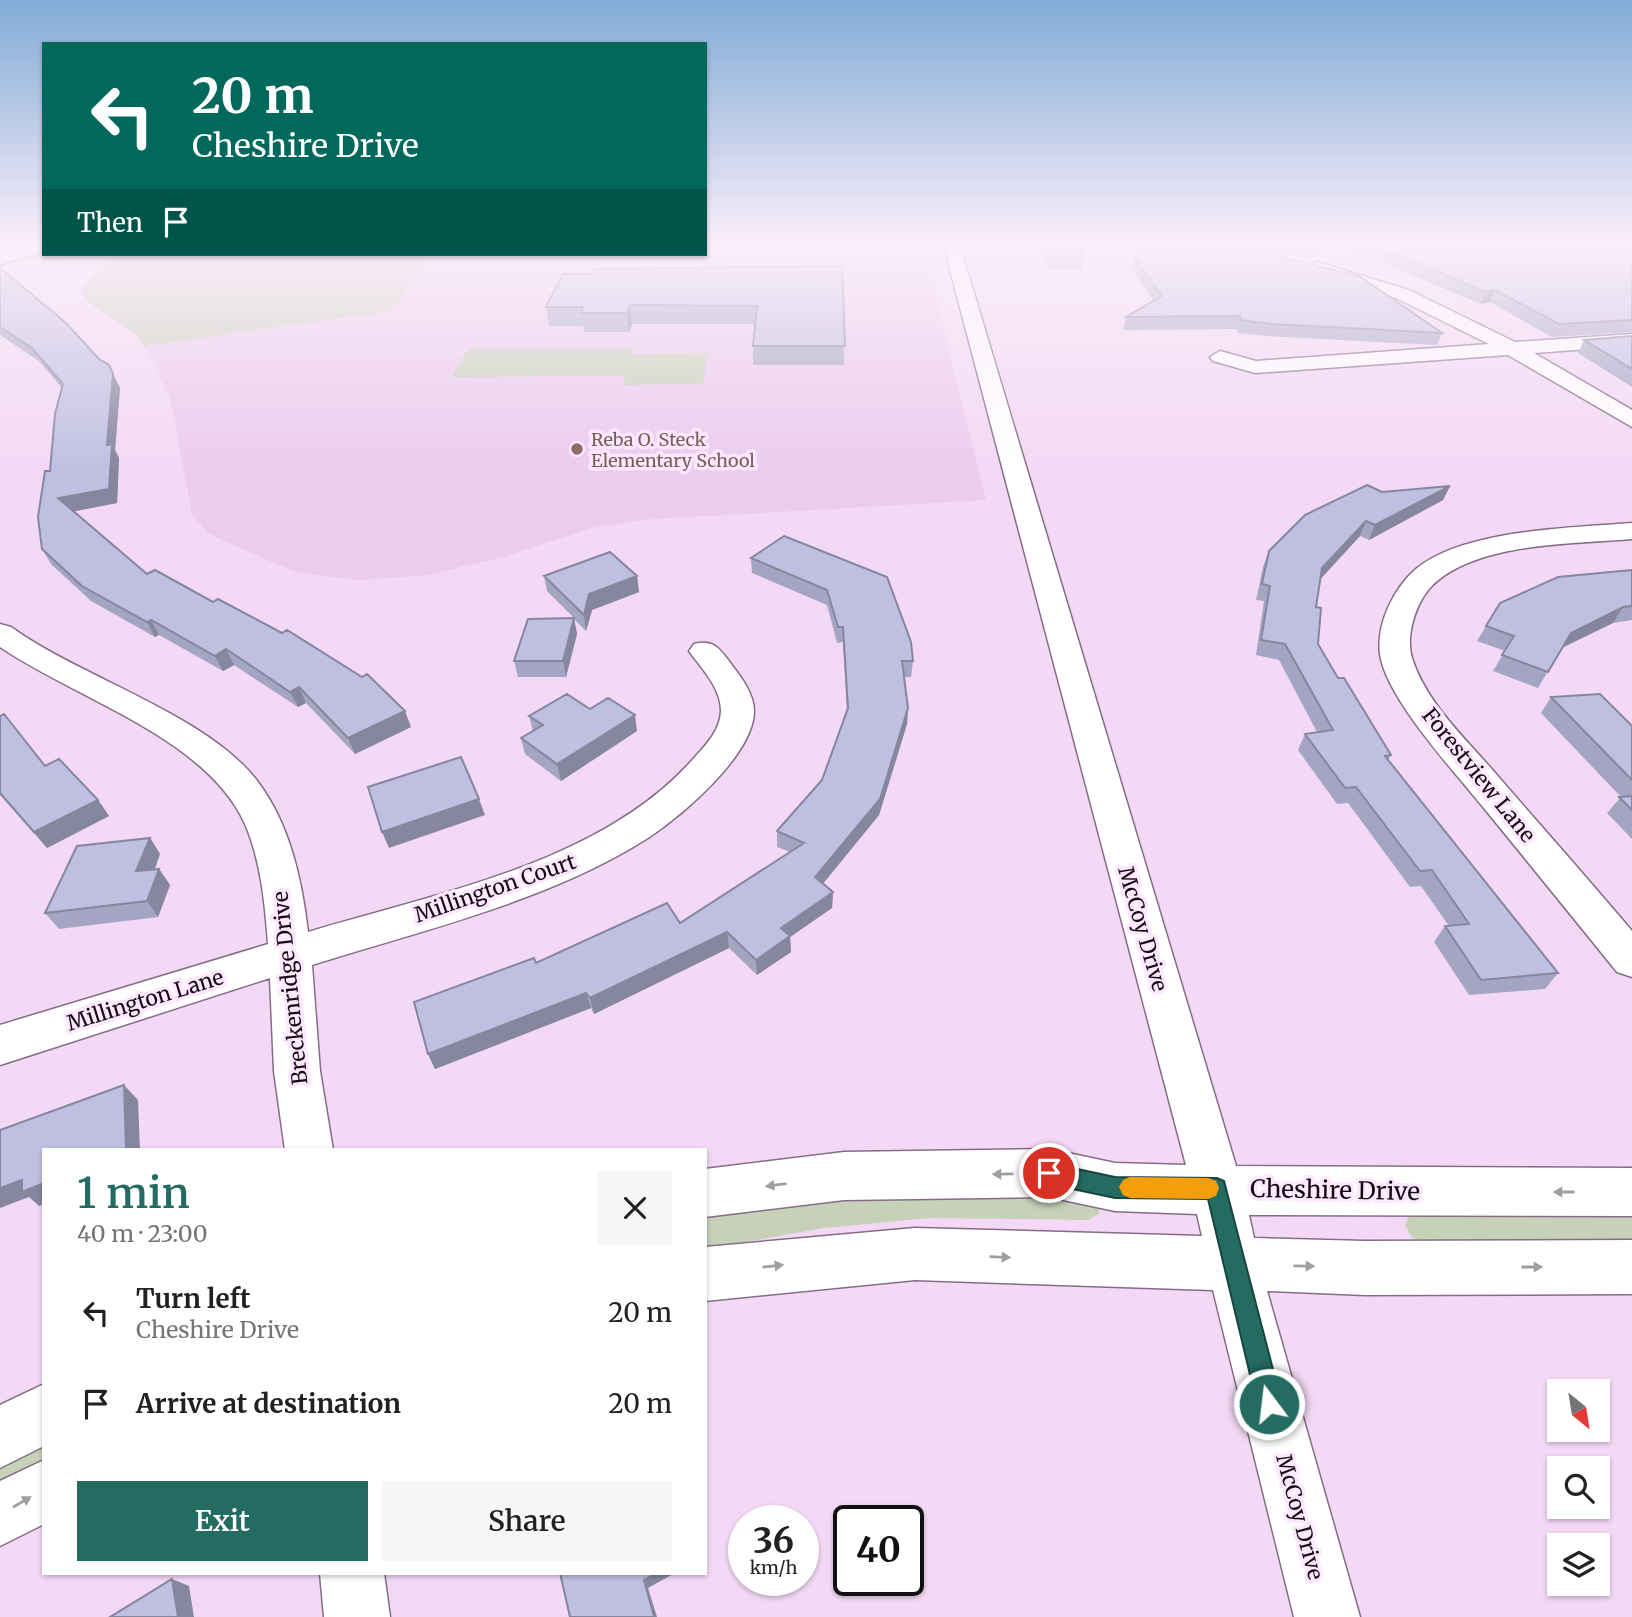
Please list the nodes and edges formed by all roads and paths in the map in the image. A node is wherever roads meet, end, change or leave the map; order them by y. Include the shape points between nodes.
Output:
1 (972, 318) edge
2 (1454, 318) edge
3 (1632, 340) edge
4 (1511, 349) junction
5 (1220, 357) dead end
6 (1632, 420) edge
7 (1632, 531) edge
8 (0, 633) edge
9 (705, 650) dead end
10 (291, 955) junction
11 (1632, 960) edge
12 (0, 1045) edge
13 (309, 1148) edge
14 (1217, 1188) junction
15 (1632, 1192) edge
16 (707, 1194) edge
17 (1236, 1265) junction
18 (1632, 1267) edge
19 (707, 1274) edge
20 (42, 1414) edge
21 (0, 1438) edge
22 (42, 1491) edge
23 (0, 1515) edge
24 (352, 1575) edge
25 (357, 1617) edge
26 (1326, 1617) edge

1 - 14 street, McCoy Drive
2 - 4 street
3 - 4 street
4 - 5 street via 1255,367
4 - 6 street
7 - 11 street, Forestview Lane via 1491,547 1444,563 1407,595 1398,617 1395,655 1442,733
8 - 10 street, Breckenridge Drive via 179,736 220,764 246,790 274,849
9 - 10 street, Millington Court via 730,685 737,708 730,736 697,780 652,818 598,851 539,877
10 - 12 street, Millington Lane
10 - 13 street, Breckenridge Drive via 298,1072
15 -> 14 street, Cheshire Drive via 1338,1193
14 -> 16 street, Cheshire Drive via 1115,1187 1049,1173 844,1176
14 - 17 street, McCoy Drive
17 -> 18 street
19 -> 17 street via 915,1254
17 - 26 street, McCoy Drive via 1247,1323
20 - 21 street
23 -> 22 street
24 - 25 street

